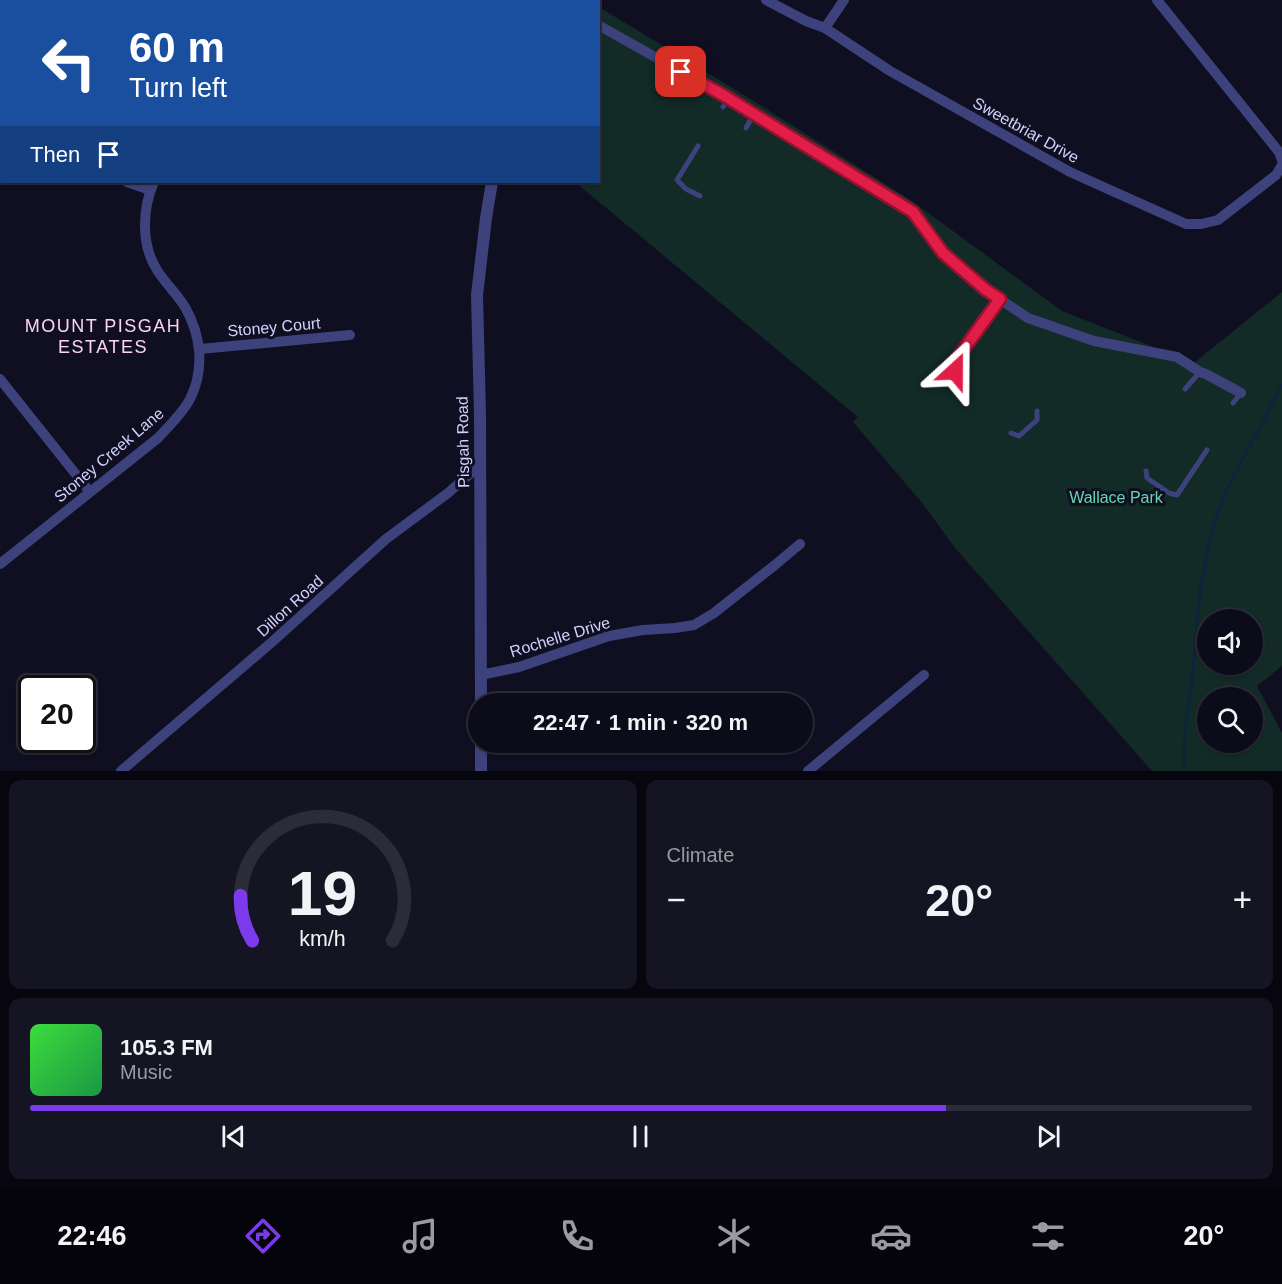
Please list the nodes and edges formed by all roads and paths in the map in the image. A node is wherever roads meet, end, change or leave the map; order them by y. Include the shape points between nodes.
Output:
1 (766, 0) edge
2 (844, 0) edge
3 (1157, 0) edge
4 (600, 26) edge
5 (825, 28) junction
6 (754, 114) junction
7 (746, 128) dead end
8 (698, 146) dead end
9 (1282, 160) edge
10 (1280, 173) edge
11 (133, 183) edge
12 (492, 183) edge
13 (152, 186) edge
14 (700, 196) dead end
15 (1000, 299) junction
16 (350, 335) dead end
17 (200, 349) junction
18 (955, 371) dead end
19 (1200, 372) junction
20 (0, 380) edge
21 (1185, 389) dead end
22 (1241, 393) joint
23 (1233, 403) dead end
24 (1037, 411) dead end
25 (1011, 433) dead end
26 (1207, 450) dead end
27 (480, 465) junction
28 (1146, 471) dead end
29 (90, 492) junction
30 (800, 544) dead end
31 (0, 564) edge
32 (481, 675) junction
33 (924, 675) dead end
34 (481, 693) edge
35 (481, 753) edge
36 (121, 771) edge
37 (481, 771) edge
38 (808, 771) edge

1 - 5 street, Sweetbriar Drive
2 - 5 street
3 - 9 street
4 - 6 street via 726,103
5 - 10 street, Sweetbriar Drive via 890,70 1070,172 1186,224 1218,220
6 - 7 lane
6 - 15 street via 913,212 943,253
8 - 14 lane via 677,180
11 - 13 street
12 - 27 street, Pisgah Road via 477,296
13 - 17 street, Stoney Creek Lane via 145,218 150,254 195,326
15 - 18 lane via 956,360
15 - 19 street via 1028,318 1094,341 1177,357
16 - 17 street, Stoney Court
17 - 29 street, Stoney Creek Lane via 197,381 177,418
19 - 21 lane
19 - 22 street
20 - 29 street
22 - 23 lane
24 - 25 lane via 1037,420 1031,426 1019,436
26 - 28 lane via 1178,495 1147,478
27 - 32 street, Pisgah Road
27 - 36 street, Dillon Road via 386,539
29 - 31 street, Stoney Creek Lane
30 - 32 street, Rochelle Drive via 694,625 609,636 519,667
32 - 34 street, Pisgah Road
33 - 38 street
35 - 37 street

